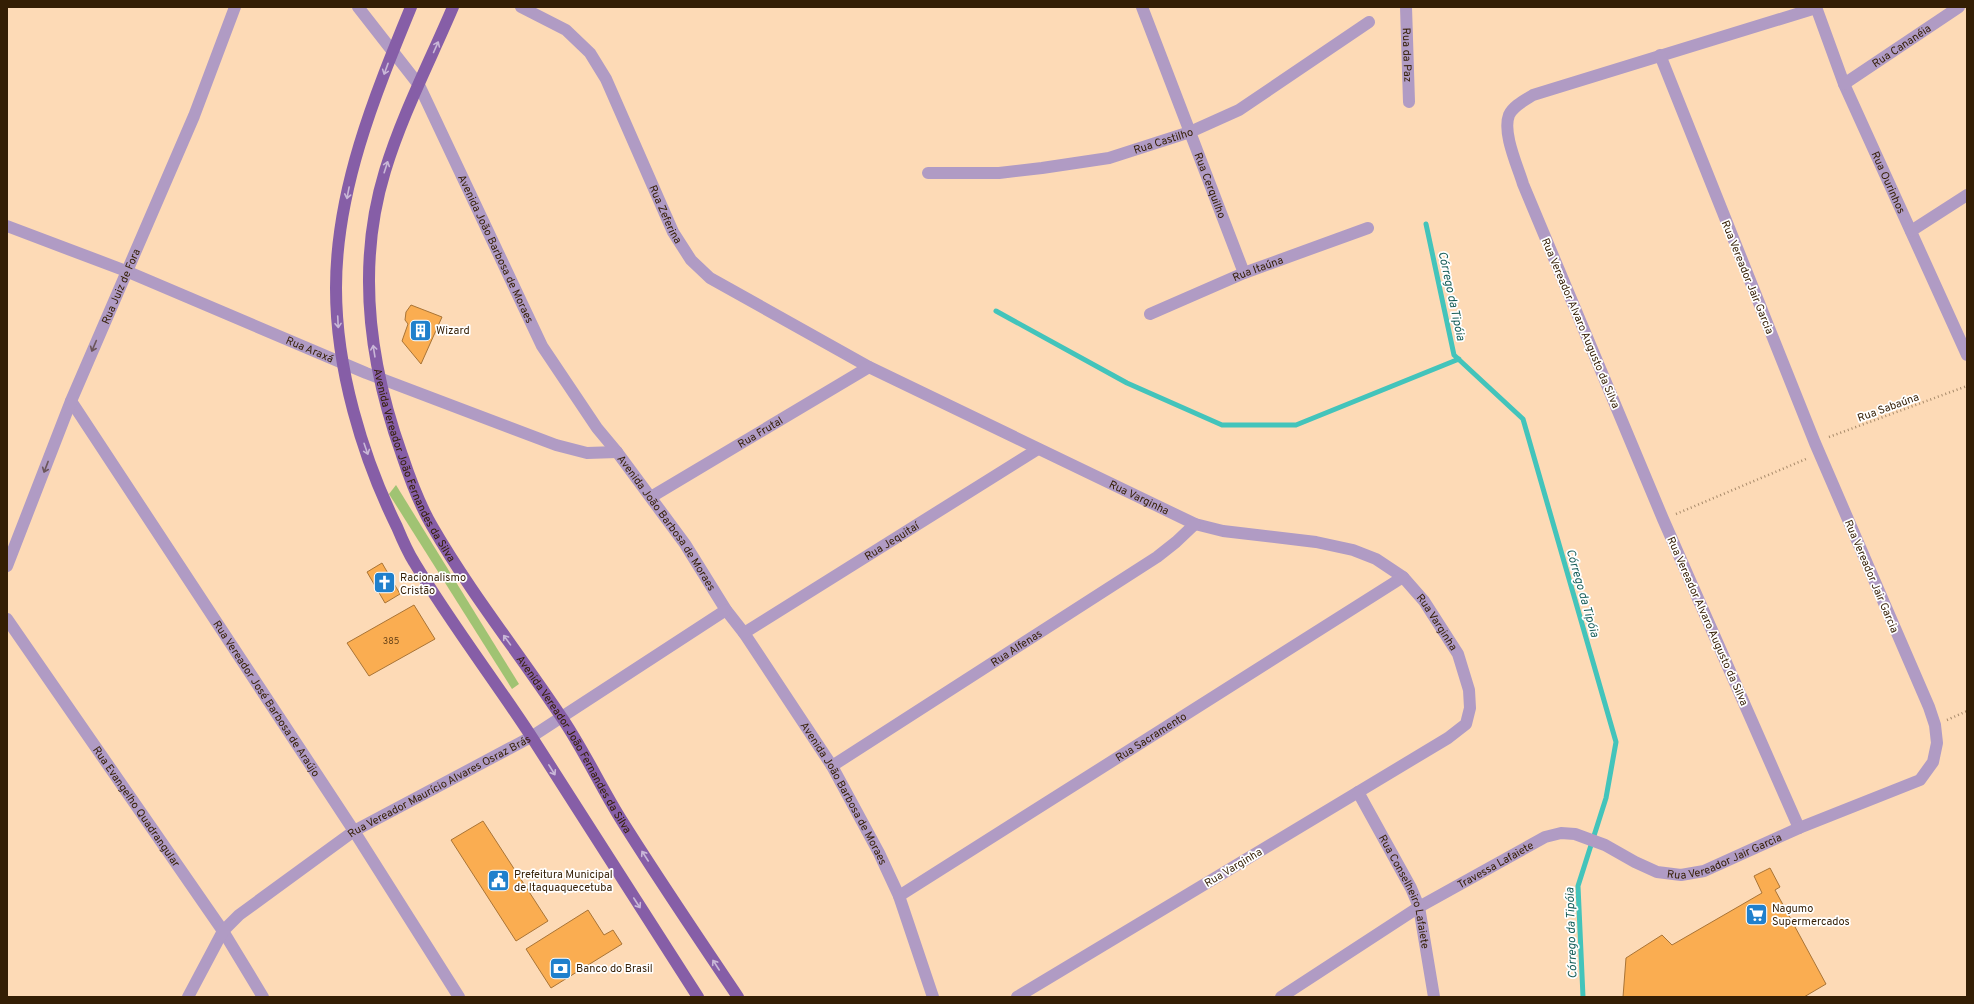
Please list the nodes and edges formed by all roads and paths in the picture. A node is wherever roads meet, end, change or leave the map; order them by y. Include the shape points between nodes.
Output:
1 (234, 7) edge
2 (358, 7) edge
3 (411, 7) edge
4 (454, 7) edge
5 (521, 7) edge
6 (1142, 7) edge
7 (1406, 7) edge
8 (1959, 7) edge
9 (1816, 8) edge
10 (1369, 22) dead end
11 (393, 51) junction
12 (1660, 55) junction
13 (1844, 84) junction
14 (419, 85) junction
15 (1409, 102) dead end
16 (1190, 132) junction
17 (928, 173) dead end
18 (1967, 195) edge
19 (7, 226) edge
20 (1368, 228) dead end
21 (1911, 232) junction
22 (126, 271) junction
23 (1244, 274) junction
24 (1150, 314) dead end
25 (1967, 355) edge
26 (344, 364) junction
27 (869, 367) junction
28 (378, 377) junction
29 (1967, 386) edge
30 (71, 401) junction
31 (1817, 448) junction
32 (1038, 449) junction
33 (617, 452) junction
34 (651, 497) junction
35 (1663, 519) junction
36 (1195, 524) junction
37 (7, 566) edge
38 (1403, 577) junction
39 (726, 610) junction
40 (7, 619) edge
41 (744, 633) junction
42 (1967, 711) edge
43 (562, 717) junction
44 (1935, 725) junction
45 (531, 736) junction
46 (832, 766) junction
47 (1358, 792) junction
48 (1799, 828) junction
49 (354, 831) junction
50 (1575, 834) joint
51 (899, 896) junction
52 (1419, 907) junction
53 (222, 930) junction
54 (188, 997) edge
55 (263, 997) edge
56 (459, 997) edge
57 (698, 997) edge
58 (738, 997) edge
59 (933, 997) edge
60 (1017, 997) edge
61 (1281, 997) edge
62 (1434, 997) edge

1 - 22 street, Rua Juiz de Fora via 194,116
2 - 11 street, Avenida João Barbosa de Moraes
3 - 11 main road
14 -> 4 main road, Avenida Vereador João Fernandes da Silva
5 - 27 street, Rua Zeferina via 566,30 590,53 606,79 673,232 691,260 710,278
6 - 16 street, Rua Cerquilho
7 - 15 street, Rua da Paz
8 - 13 street, Rua Cananéia
9 - 12 street, Rua Vereador Alvaro Augusto da Silva
9 - 13 street, Rua Ourinhos
10 - 16 street, Rua Castilho via 1239,110
11 - 14 street, Avenida João Barbosa de Moraes
11 -> 26 main road via 357,148 340,238 336,286 337,320
12 - 31 street, Rua Vereador Jair Garcia
12 - 35 street, Rua Vereador Alvaro Augusto da Silva via 1533,95 1520,103 1509,115 1508,135 1526,192
13 - 21 street, Rua Ourinhos
28 -> 14 main road, Avenida Vereador João Fernandes da Silva via 370,331 368,284 377,200 396,139
14 - 33 street, Avenida João Barbosa de Moraes via 542,346 570,390
16 - 17 street, Rua Castilho via 1109,158 999,173
16 - 23 street, Rua Cerquilho
18 - 21 street
19 - 22 street, Rua Araxá
20 - 23 street, Rua Itaúna
21 - 25 street, Rua Ourinhos
22 - 26 street, Rua Araxá
22 -> 30 street, Rua Juiz de Fora
23 - 24 street, Rua Itaúna
26 - 28 street, Rua Araxá
26 -> 45 main road via 350,397 371,466 413,561
27 - 32 street, Rua Varginha
27 - 34 street, Rua Frutal
28 - 33 street, Rua Araxá via 556,445 587,453
43 -> 28 main road, Avenida Vereador João Fernandes da Silva via 493,621 432,526 411,482 394,435
29 - 31 path, Rua Sabaúna
30 -> 37 street, Rua Juiz de Fora
30 - 49 street, Rua Vereador José Barbosa de Araújo
31 - 35 path, Rua Sabaúna
31 - 44 street, Rua Vereador Jair Garcia
32 - 36 street, Rua Varginha
32 - 41 street, Rua Jequitaí
33 - 34 street, Avenida João Barbosa de Moraes
34 - 39 street, Avenida João Barbosa de Moraes via 685,544
35 - 48 street, Rua Vereador Alvaro Augusto da Silva
36 - 38 street, Rua Varginha via 1223,531 1316,542 1353,550 1376,559
36 - 46 street, Rua Alfenas via 1157,557
38 - 47 street, Rua Varginha via 1424,601 1458,654 1469,690 1470,708 1466,724 1448,738
38 - 51 street, Rua Sacramento
39 - 41 street, Avenida João Barbosa de Moraes
39 - 43 street, Rua Vereador Maurício Alvares Osraz Brás
40 - 53 street, Rua Evangelho Quadrangular
41 - 46 street, Avenida João Barbosa de Moraes
42 - 44 path
43 - 45 street, Rua Vereador Maurício Alvares Osraz Brás
58 -> 43 main road, Avenida Vereador João Fernandes da Silva via 620,819
44 - 48 street, Rua Vereador Jair Garcia via 1937,743 1933,762 1920,780
45 - 49 street, Rua Vereador Maurício Alvares Osraz Brás
45 -> 57 main road
46 - 51 street, Avenida João Barbosa de Moraes via 880,853
47 - 52 street, Rua Conselheiro Lafaiete
47 - 60 street, Rua Varginha
48 - 50 street, Rua Vereador Jair Garcia via 1704,871 1681,876 1657,872 1604,844
49 - 53 street, Rua Vereador Maurício Alvares Osraz Brás
49 - 56 street, Rua Vereador José Barbosa de Araújo
50 - 52 street, Travessa Lafaiete via 1561,833 1545,837
51 - 59 street, Avenida João Barbosa de Moraes
52 - 61 street, Travessa Lafaiete
52 - 62 street, Rua Conselheiro Lafaiete
53 - 54 street, Rua Vereador Maurício Alvares Osraz Brás
53 - 55 street, Rua Evangelho Quadrangular

